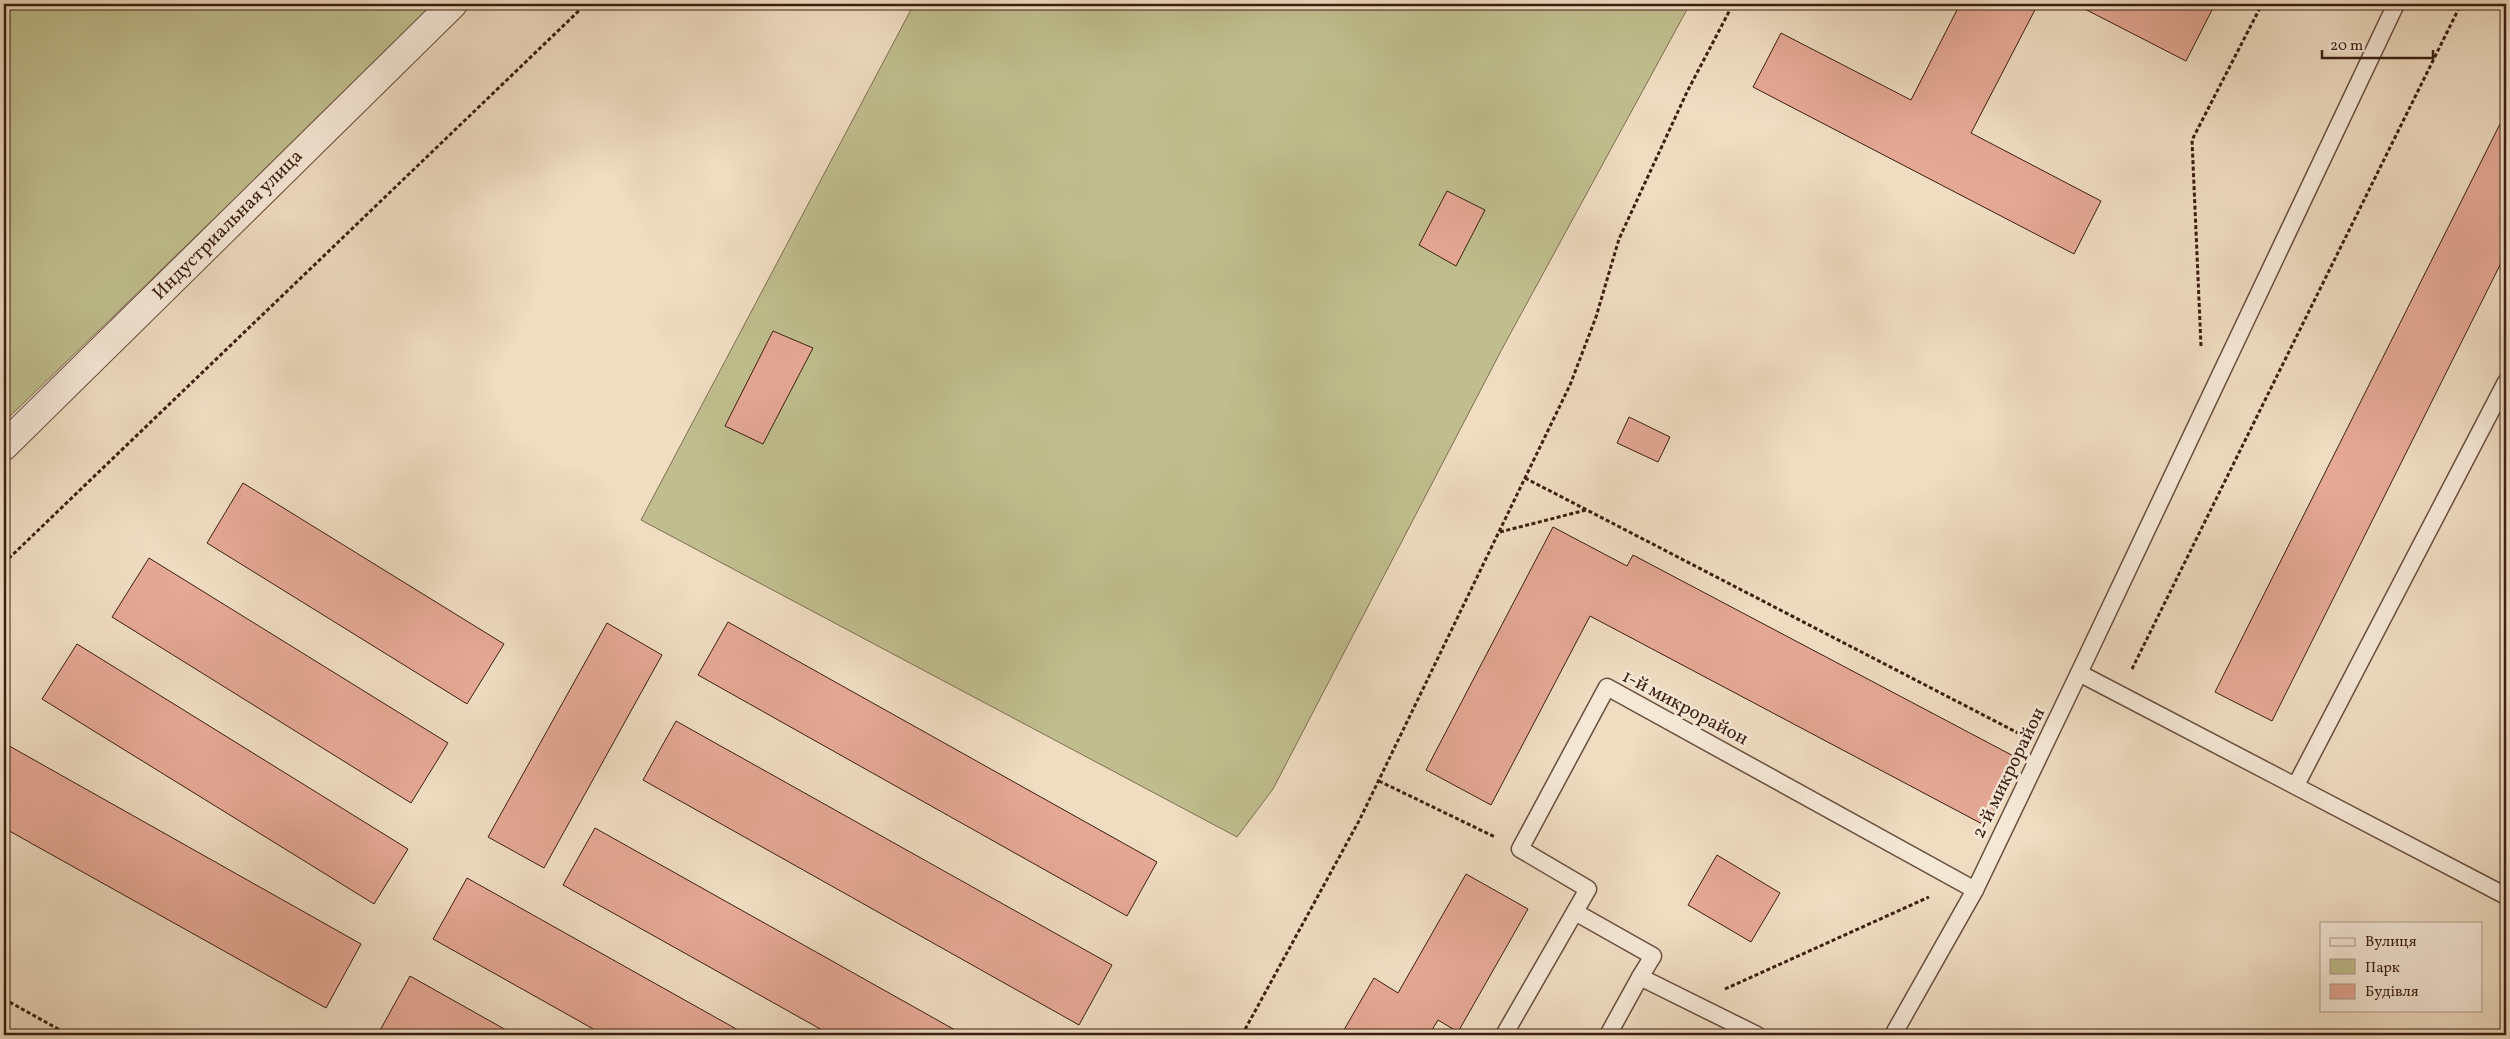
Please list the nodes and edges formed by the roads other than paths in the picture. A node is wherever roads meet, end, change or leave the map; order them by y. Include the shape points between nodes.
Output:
1 (453, 4) edge
2 (2396, 4) edge
3 (2506, 382) edge
4 (4, 446) edge
5 (2079, 673) junction
6 (2296, 785) junction
7 (1968, 886) junction
8 (2506, 896) edge
9 (1575, 912) junction
10 (1640, 977) junction
11 (1504, 1035) edge
12 (1608, 1035) edge
13 (1757, 1035) edge
14 (1894, 1035) edge

1 - 4 street, Индустриальная улица
2 - 5 lane, 2-й микрорайон
3 - 6 lane
5 - 6 lane
5 - 7 lane, 2-й микрорайон via 2044,746
6 - 8 lane
7 - 9 lane, 1-й микрорайон via 1607,687 1520,849 1588,889
7 - 14 lane
9 - 10 lane via 1653,956
9 - 11 lane
10 - 12 lane
10 - 13 lane

